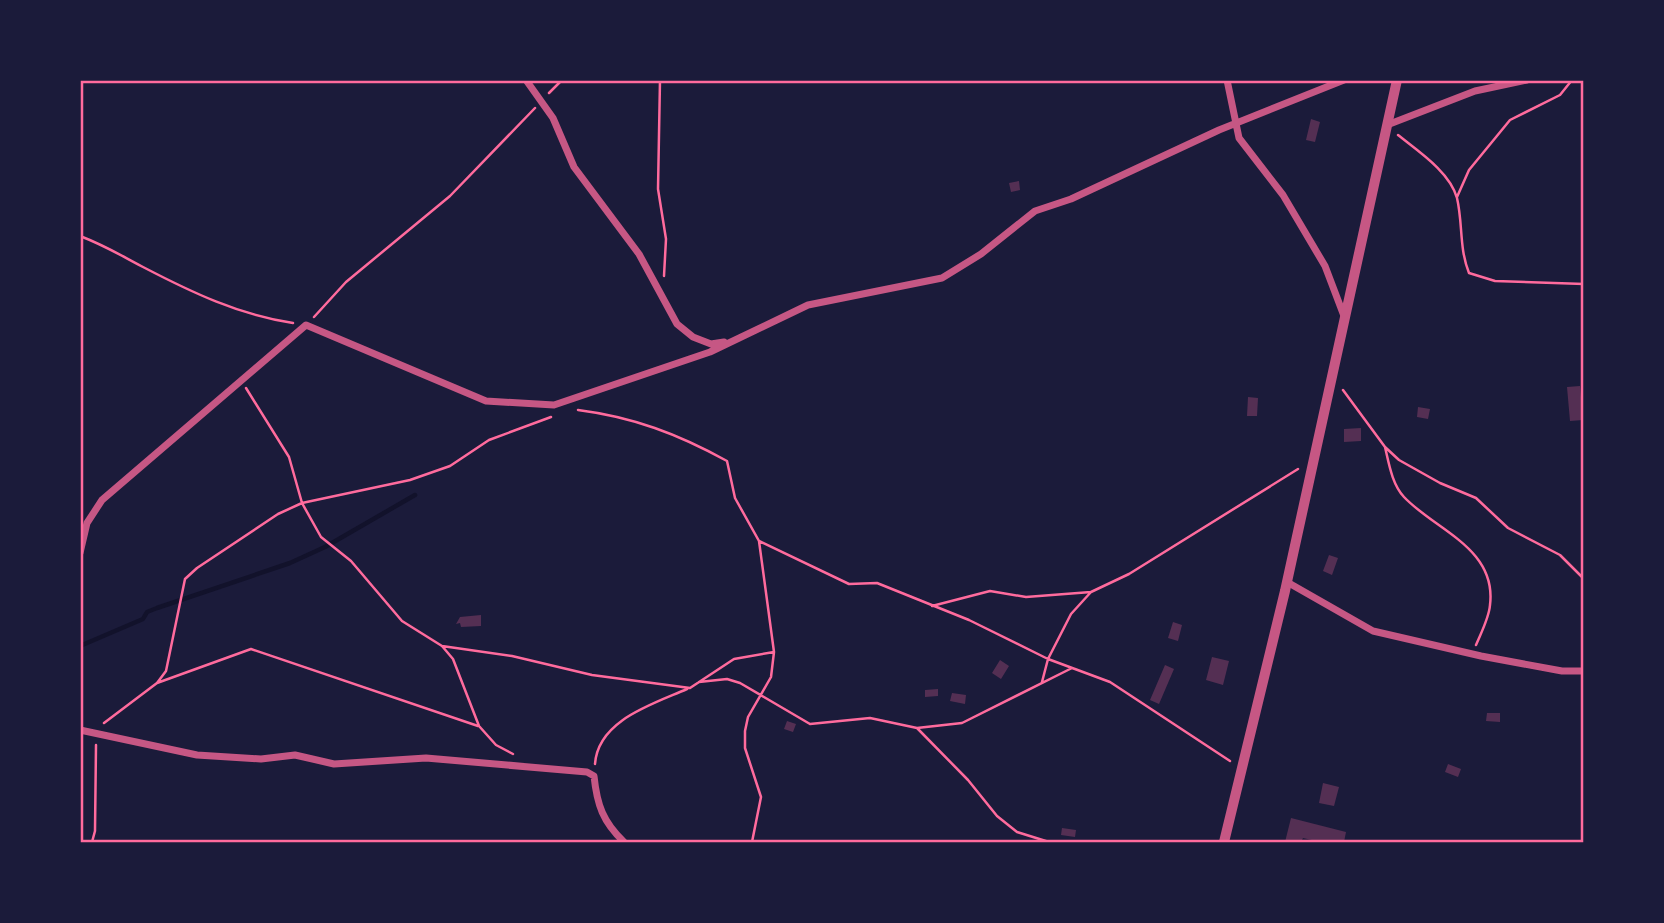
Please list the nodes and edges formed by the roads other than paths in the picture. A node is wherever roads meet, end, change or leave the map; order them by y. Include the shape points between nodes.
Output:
1 (526, 80) edge
2 (1227, 80) edge
3 (1344, 80) edge
4 (1397, 80) edge
5 (1527, 80) edge
6 (1234, 124) junction
7 (1387, 125) junction
8 (1344, 317) junction
9 (732, 341) junction
10 (80, 553) edge
11 (1287, 582) junction
12 (1584, 671) edge
13 (80, 730) edge
14 (624, 842) edge
15 (1224, 842) edge

1 - 9 street via 553,118 574,167 639,254 677,324 693,338 711,344
2 - 6 street
3 - 6 street
4 - 7 street
5 - 7 street via 1475,91
6 - 8 street via 1325,266
6 - 9 street via 1035,211 942,278 808,305
7 - 8 street
8 - 11 street
9 - 10 street via 554,405 486,401 306,325 102,500 87,523
11 - 12 street via 1373,631 1473,655
11 - 15 street
13 - 14 street via 197,755 261,759 295,755 334,764 426,758 587,772 594,776 606,825

